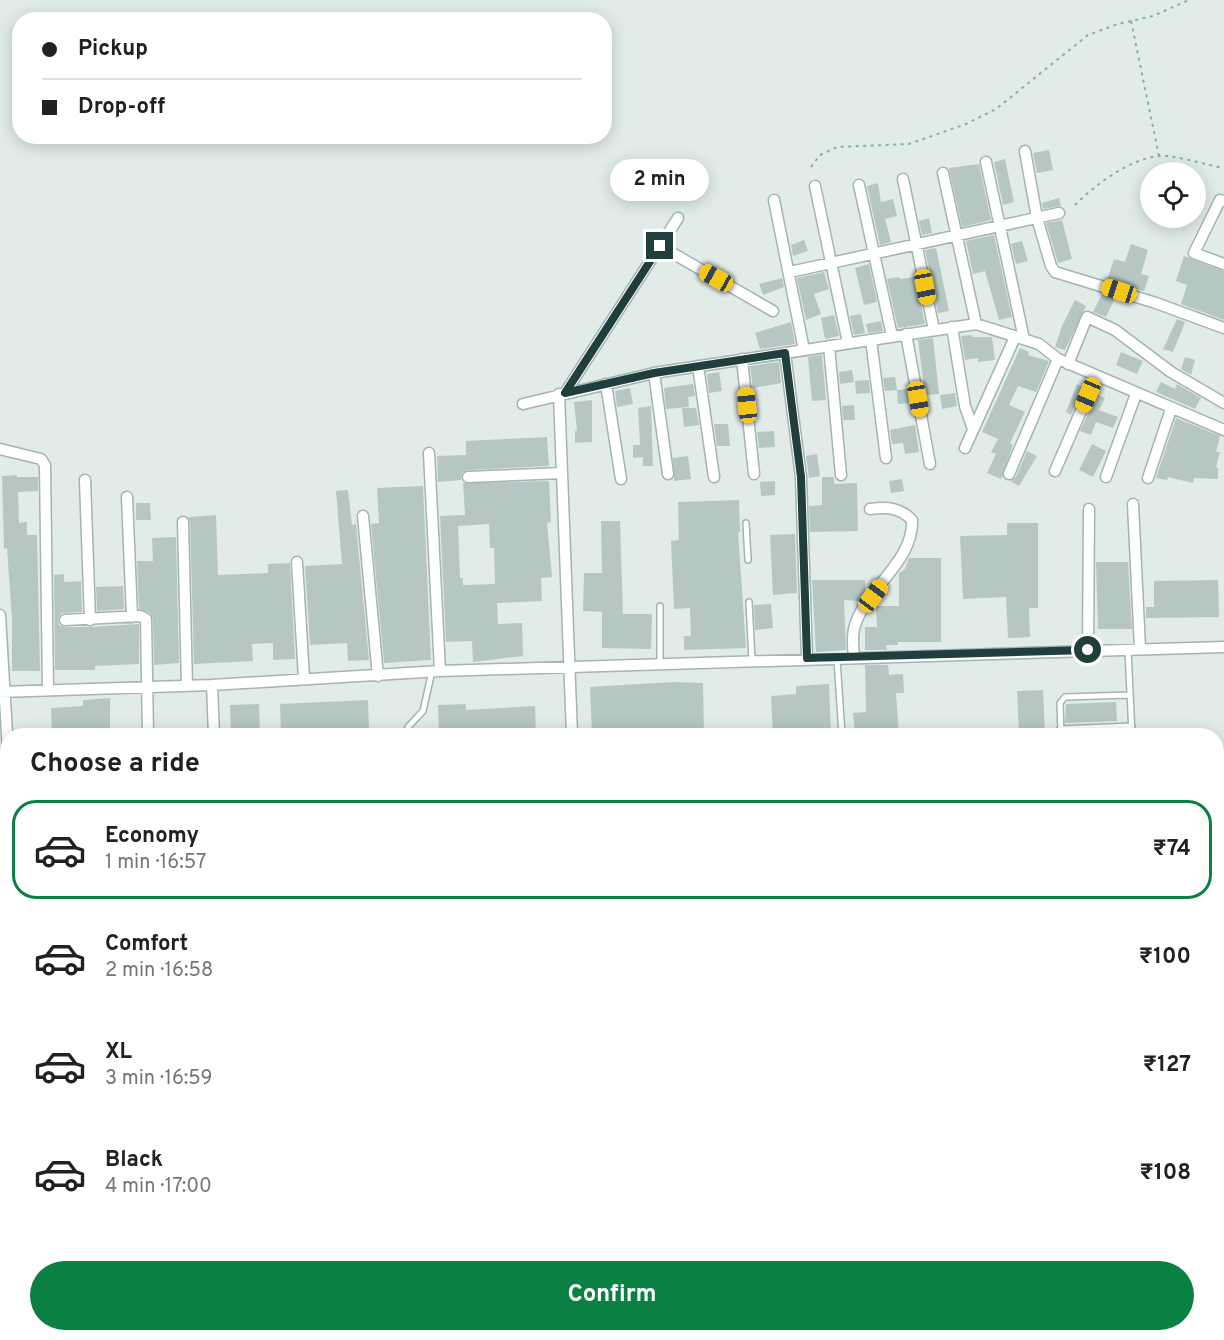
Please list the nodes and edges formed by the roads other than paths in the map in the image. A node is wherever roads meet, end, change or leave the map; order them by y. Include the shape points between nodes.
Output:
1 (1025, 151) dead end
2 (986, 162) dead end
3 (943, 172) dead end
4 (903, 179) dead end
5 (859, 185) dead end
6 (815, 186) dead end
7 (774, 200) dead end
8 (1224, 201) edge
9 (1059, 213) dead end
10 (678, 218) dead end
11 (1037, 218) junction
12 (998, 226) junction
13 (957, 236) junction
14 (916, 244) junction
15 (660, 246) junction
16 (874, 254) junction
17 (832, 263) junction
18 (1224, 264) edge
19 (790, 272) junction
20 (773, 311) dead end
21 (976, 324) junction
22 (952, 327) junction
23 (1224, 328) edge
24 (934, 330) junction
25 (906, 334) junction
26 (892, 336) junction
27 (1019, 338) junction
28 (871, 340) junction
29 (848, 343) junction
30 (829, 346) junction
31 (804, 350) junction
32 (785, 353) junction
33 (742, 359) junction
34 (1063, 362) junction
35 (698, 366) junction
36 (654, 373) junction
37 (1096, 376) junction
38 (606, 384) junction
39 (562, 393) junction
40 (1136, 394) junction
41 (1224, 403) edge
42 (523, 404) dead end
43 (1171, 409) junction
44 (973, 429) junction
45 (1224, 430) edge
46 (965, 448) dead end
47 (0, 449) edge
48 (429, 453) dead end
49 (886, 458) dead end
50 (930, 464) dead end
51 (1055, 471) dead end
52 (562, 473) junction
53 (668, 474) dead end
54 (754, 474) dead end
55 (1009, 474) dead end
56 (841, 475) dead end
57 (468, 477) dead end
58 (714, 477) dead end
59 (1106, 477) dead end
60 (1148, 478) dead end
61 (621, 479) dead end
62 (85, 480) dead end
63 (127, 497) dead end
64 (1133, 504) dead end
65 (870, 509) dead end
66 (1089, 509) dead end
67 (363, 516) dead end
68 (183, 522) dead end
69 (746, 523) dead end
70 (748, 560) dead end
71 (297, 562) dead end
72 (749, 602) dead end
73 (660, 606) dead end
74 (0, 615) edge
75 (132, 617) junction
76 (65, 620) dead end
77 (90, 620) junction
78 (1224, 647) edge
79 (1140, 648) junction
80 (1128, 649) junction
81 (1088, 650) junction
82 (854, 657) junction
83 (807, 658) junction
84 (837, 658) junction
85 (752, 660) junction
86 (660, 663) junction
87 (570, 668) junction
88 (436, 671) junction
89 (378, 676) junction
90 (304, 678) junction
91 (212, 685) junction
92 (188, 686) junction
93 (147, 687) junction
94 (48, 690) junction
95 (2, 691) edge
96 (1130, 695) junction
97 (1132, 726) joint
98 (6, 728) edge
99 (148, 728) edge
100 (214, 728) edge
101 (408, 728) edge
102 (572, 728) edge
103 (842, 728) edge
104 (1060, 728) edge
105 (1108, 728) edge

1 - 11 street
2 - 12 street
3 - 13 street
4 - 14 street
5 - 16 street
6 - 17 street
7 - 19 street
8 - 18 street via 1220,200 1194,253
9 - 11 street
10 - 15 street
11 - 12 street
11 - 23 street via 1055,272
12 - 13 street
12 - 27 street
13 - 14 street
13 - 21 street
14 - 16 street
14 - 24 street
15 - 20 street
15 - 39 street
16 - 17 street
16 - 26 street
17 - 19 street
17 - 29 street
19 - 31 street
21 - 22 street
21 - 27 street
22 - 24 street
22 - 44 street via 965,406
24 - 25 street
25 - 26 street
25 - 50 street
26 - 28 street
27 - 34 street via 1039,344
27 - 44 street
28 - 29 street
28 - 49 street
29 - 30 street
30 - 31 street
30 - 56 street
31 - 32 street
32 - 33 street
32 - 83 street via 801,477
33 - 35 street
33 - 54 street
34 - 37 street
34 - 41 street via 1087,317 1115,330 1171,372
34 - 55 street
35 - 36 street
35 - 58 street
36 - 38 street
36 - 53 street
37 - 40 street
37 - 51 street
38 - 39 street
38 - 61 street
39 - 42 street
39 - 52 street
40 - 43 street
40 - 59 street
43 - 45 street
43 - 60 street
44 - 46 street
47 - 94 street via 41,459 45,465
48 - 88 street
52 - 57 street
52 - 87 street
62 - 77 street
63 - 75 street
64 - 79 street
65 - 82 street via 899,510 912,520 912,530 858,617
66 - 81 street
67 - 89 street
68 - 92 street
69 - 70 lane
71 - 90 street
72 - 85 lane
73 - 86 lane
74 - 95 street
75 - 77 street
75 - 93 street via 146,619 148,625
76 - 77 street
78 - 79 street
79 - 80 street
80 - 81 street
80 - 96 lane
81 - 82 street
82 - 84 street
83 - 84 street
83 - 85 street
84 - 103 lane
85 - 86 street
86 - 87 street
87 - 88 street
87 - 102 street
88 - 89 street
88 - 101 lane via 423,711
89 - 90 street
90 - 91 street
91 - 92 street
91 - 100 street
92 - 93 street
93 - 94 street
93 - 99 street
94 - 95 street
95 - 98 street
96 - 97 lane
96 - 104 lane via 1065,697 1060,703
97 - 105 lane

